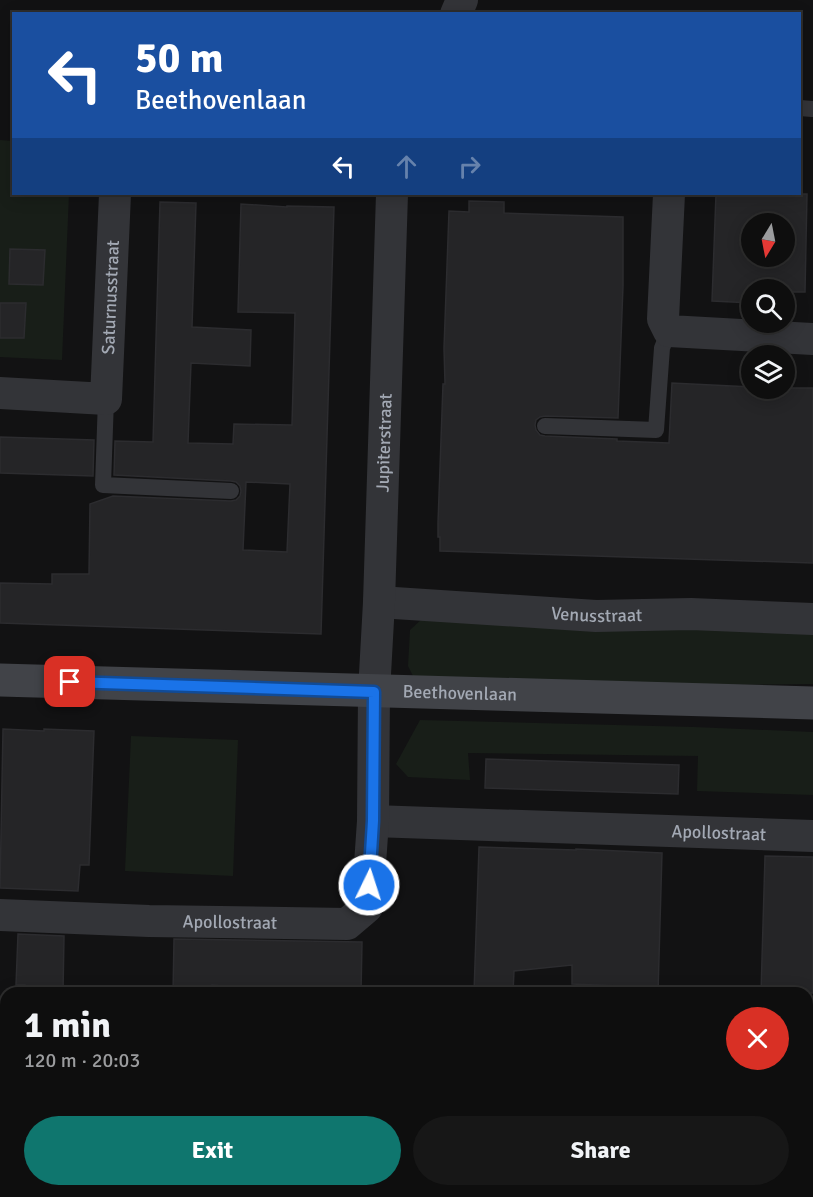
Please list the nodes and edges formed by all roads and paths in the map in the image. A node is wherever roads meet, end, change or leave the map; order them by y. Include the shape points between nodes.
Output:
1 (114, 195) edge
2 (392, 195) edge
3 (669, 195) edge
4 (669, 331) junction
5 (813, 339) edge
6 (0, 393) edge
7 (106, 399) junction
8 (545, 426) dead end
9 (231, 491) dead end
10 (379, 602) junction
11 (813, 619) edge
12 (0, 680) edge
13 (374, 692) junction
14 (813, 704) edge
15 (373, 821) junction
16 (813, 836) edge
17 (0, 915) edge

1 - 7 street, Saturnusstraat
2 - 10 street, Jupiterstraat
3 - 4 street via 663,319
4 - 5 street
4 - 8 lane via 662,348 656,430
6 - 7 street
7 - 9 lane, Saturnusstraat via 103,485
10 - 11 street, Venusstraat via 596,616 691,614
10 - 13 street, Jupiterstraat
12 - 13 street, Beethovenlaan
13 - 14 street, Beethovenlaan
13 - 15 street, Apollostraat
15 - 16 street, Apollostraat
15 - 17 street, Apollostraat via 367,907 347,924

